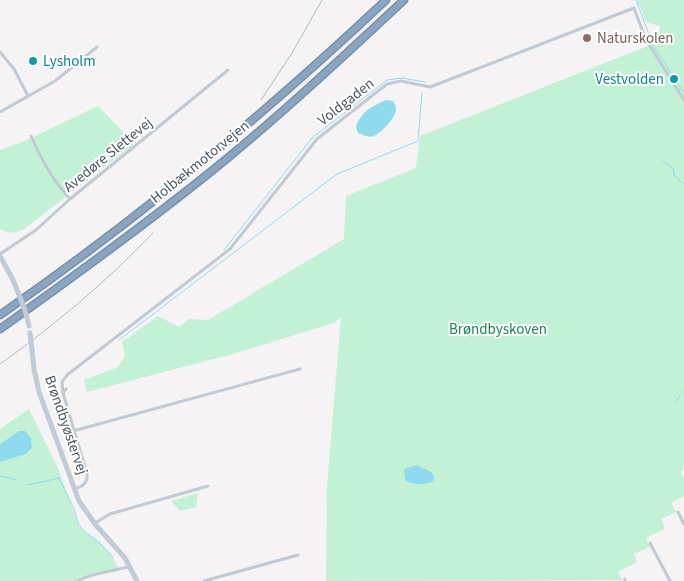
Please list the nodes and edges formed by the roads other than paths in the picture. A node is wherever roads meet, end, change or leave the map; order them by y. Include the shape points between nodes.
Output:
1 (386, 0) edge
2 (404, 0) edge
3 (98, 47) dead end
4 (0, 52) edge
5 (228, 70) dead end
6 (28, 96) junction
7 (684, 100) edge
8 (0, 112) edge
9 (31, 136) dead end
10 (70, 199) junction
11 (0, 255) edge
12 (0, 314) edge
13 (0, 329) edge
14 (300, 368) dead end
15 (66, 389) dead end
16 (63, 393) junction
17 (73, 431) junction
18 (208, 486) dead end
19 (75, 489) junction
20 (678, 512) dead end
21 (94, 524) junction
22 (684, 524) edge
23 (650, 542) dead end
24 (298, 555) dead end
25 (130, 566) junction
26 (78, 581) edge
27 (137, 581) edge
28 (204, 581) edge
29 (670, 581) edge

1 - 12 highway, Holbækmotorvejen via 215,152 103,241
2 - 13 highway, Holbækmotorvejen via 223,161 105,254
3 - 6 street via 55,81
4 - 6 street via 14,69
5 - 10 street, Avedøre Slettevej
6 - 8 street
7 - 16 street, Voldgaden via 644,38 634,8 430,86 401,81 387,84 317,139 230,249 67,374 62,382
9 - 10 street via 49,172
10 - 11 street, Avedøre Slettevej via 36,230
11 - 19 street, Brøndbyøstervej, bridge via 20,295 29,326 39,392
14 - 17 street, Brøndbyøstervej
15 - 16 street, Brøndbyøstervej
16 - 17 street, Brøndbyøstervej
17 - 19 street, Brøndbyøstervej via 88,478
18 - 21 street via 110,514
19 - 21 street, Brøndbyøstervej
20 - 22 street
21 - 25 street, Brøndbyøstervej
23 - 29 street
24 - 28 street
25 - 26 street
25 - 27 street, Brøndbyøstervej

